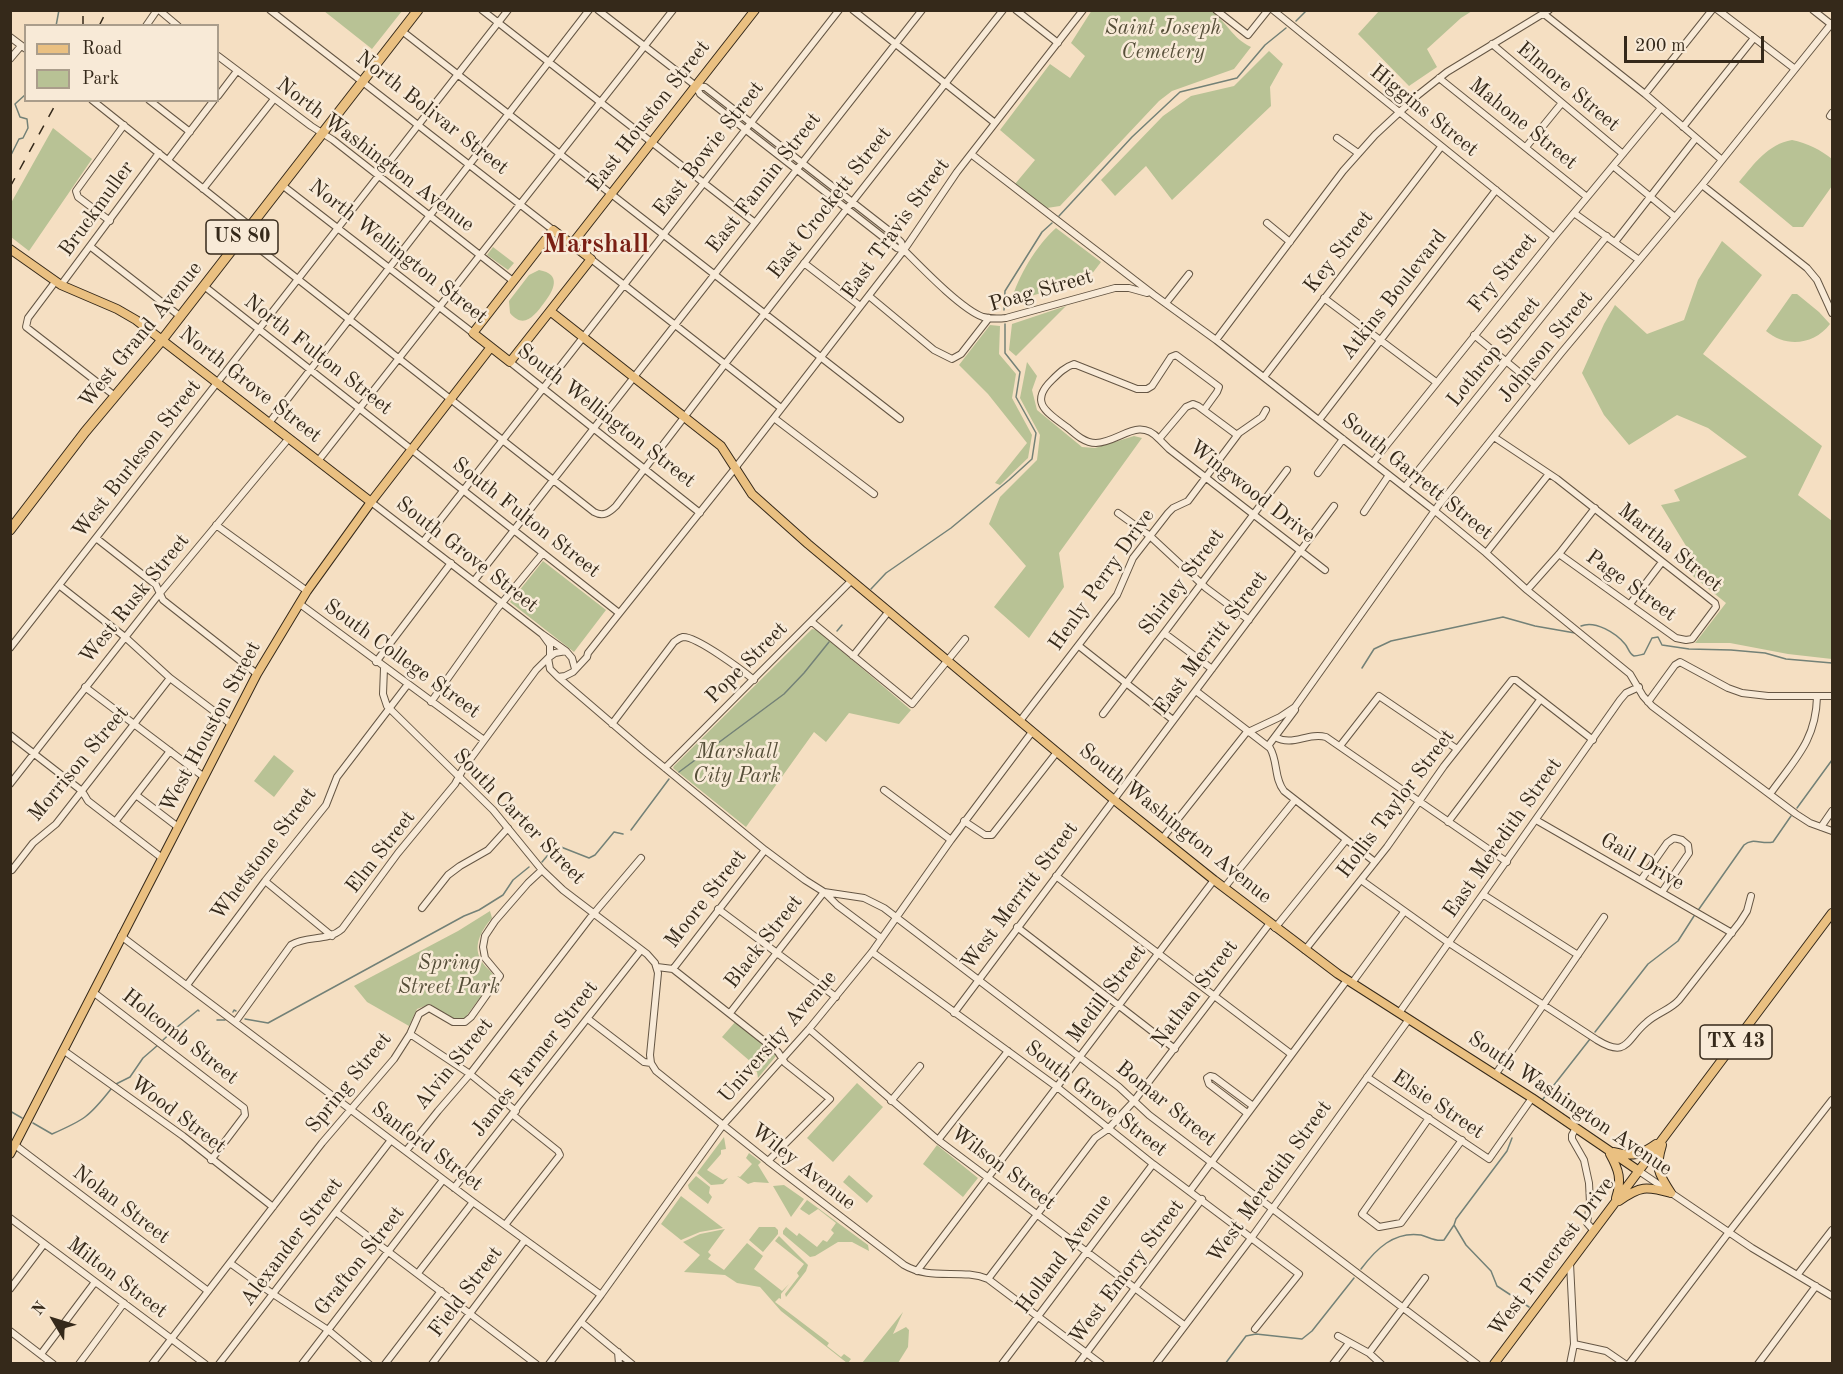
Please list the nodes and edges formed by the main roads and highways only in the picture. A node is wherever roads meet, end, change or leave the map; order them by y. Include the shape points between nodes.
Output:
1 (418, 10) edge
2 (755, 10) edge
3 (572, 244) junction
4 (10, 249) edge
5 (550, 311) junction
6 (473, 333) joint
7 (162, 340) junction
8 (491, 347) junction
9 (371, 502) junction
10 (10, 530) edge
11 (1833, 914) edge
12 (1664, 1138) junction
13 (1607, 1150) junction
14 (10, 1154) edge
15 (1639, 1171) junction
16 (1613, 1206) junction
17 (1494, 1364) edge

1 - 7 highway, West Grand Avenue / US 80
2 - 3 main road, East Houston Street
3 - 5 main road, North Bolivar Street via 591,259
3 - 6 main road, North Bolivar Street via 553,230
4 - 7 main road, North Grove Street via 58,284 117,309
5 - 8 main road, South Wellington Street via 510,362
5 - 13 main road, South Washington Avenue via 721,446 763,506 1162,839 1349,981
6 - 8 main road, North Wellington Street
7 - 9 main road, North Grove Street
7 - 10 highway, West Grand Avenue / US 80
8 - 9 main road, West Houston Street
9 - 14 main road, West Houston Street via 307,591 257,674
11 - 12 main road, TX 43
12 - 13 main road via 1638,1155
12 - 15 main road, TX 43
12 - 16 main road via 1658,1168 1671,1193 1643,1188
13 - 15 main road, South Washington Avenue
13 - 16 main road via 1620,1176
15 - 16 main road, West Pinecrest Drive / TX 43
16 - 17 main road, West Pinecrest Drive / TX 43

